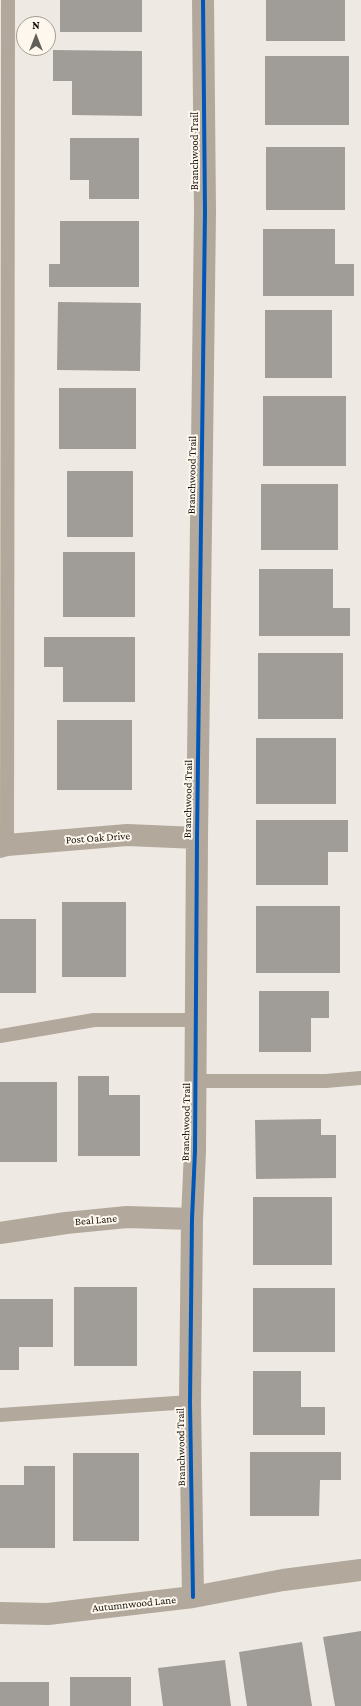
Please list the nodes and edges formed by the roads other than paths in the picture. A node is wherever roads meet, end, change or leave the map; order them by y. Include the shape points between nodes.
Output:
1 (8, 0) edge
2 (203, 0) edge
3 (197, 838) junction
4 (4, 846) edge
5 (196, 1020) junction
6 (0, 1036) edge
7 (361, 1078) edge
8 (195, 1081) junction
9 (192, 1219) junction
10 (0, 1233) edge
11 (190, 1402) junction
12 (0, 1415) edge
13 (361, 1570) edge
14 (193, 1597) junction
15 (0, 1613) edge

1 - 4 lane
2 - 3 street, Branchwood Trail via 205,212
3 - 4 street, Post Oak Drive via 127,835
3 - 5 street, Branchwood Trail
5 - 6 lane via 94,1020
5 - 8 street, Branchwood Trail
7 - 8 lane via 326,1081
8 - 9 street, Branchwood Trail
9 - 10 street, Beal Lane via 127,1218 66,1222
9 - 11 street, Branchwood Trail
11 - 12 lane
11 - 14 street, Branchwood Trail
13 - 14 street, Autumnwood Lane via 284,1580
14 - 15 street, Autumnwood Lane via 48,1614

